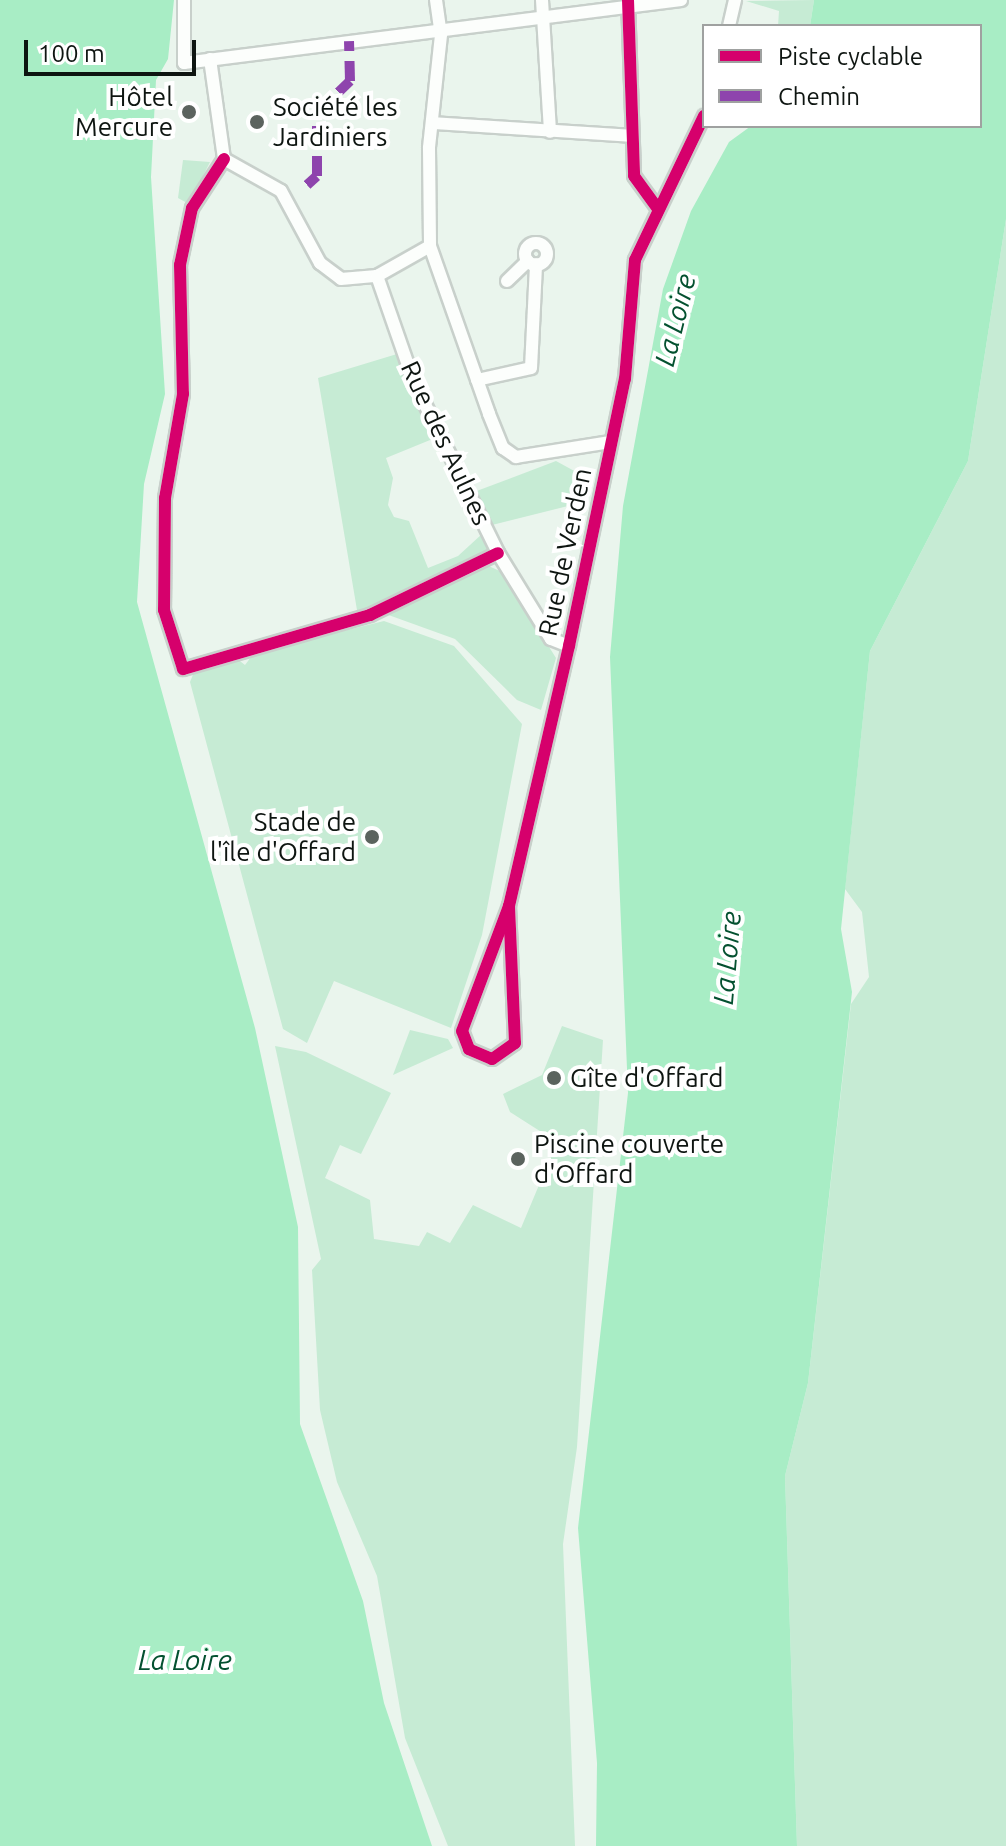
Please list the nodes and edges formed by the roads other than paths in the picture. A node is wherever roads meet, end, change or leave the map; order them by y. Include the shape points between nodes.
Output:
1 (436, 0) edge
2 (542, 0) edge
3 (681, 0) edge
4 (735, 0) edge
5 (628, 3) edge
6 (183, 4) edge
7 (543, 16) junction
8 (729, 24) edge
9 (441, 28) junction
10 (210, 59) junction
11 (702, 120) edge
12 (433, 123) junction
13 (550, 132) junction
14 (632, 136) junction
15 (224, 159) junction
16 (657, 208) junction
17 (430, 246) junction
18 (377, 276) junction
19 (507, 281) dead end
20 (477, 380) junction
21 (611, 442) junction
22 (498, 553) junction
23 (569, 646) junction
24 (509, 906) junction

1 - 9 street
2 - 7 street
3 - 5 street
4 - 8 street
5 - 7 street
5 - 14 street
6 - 10 street via 184,63
7 - 9 street
7 - 13 street
9 - 10 street
9 - 12 street
10 - 15 street
11 - 16 street, Rue de Verden
12 - 13 street
12 - 17 street
13 - 14 street
14 - 16 street via 634,176
15 - 18 street via 281,191 320,263 341,279
15 - 22 street via 192,208 180,265 183,394 165,498 164,610 183,669 370,615
16 - 21 street, Rue de Verden via 635,260 625,379
17 - 18 street
17 - 20 street
18 - 22 street, Rue des Aulnes via 414,382
19 - 20 street via 532,262 531,368
20 - 21 street via 503,448 516,457
21 - 23 street, Rue de Verden
22 - 23 street, Rue des Aulnes via 551,639
23 - 24 street, Rue de Verden
24 - 24 street via 462,1031 469,1049 492,1059 515,1043

